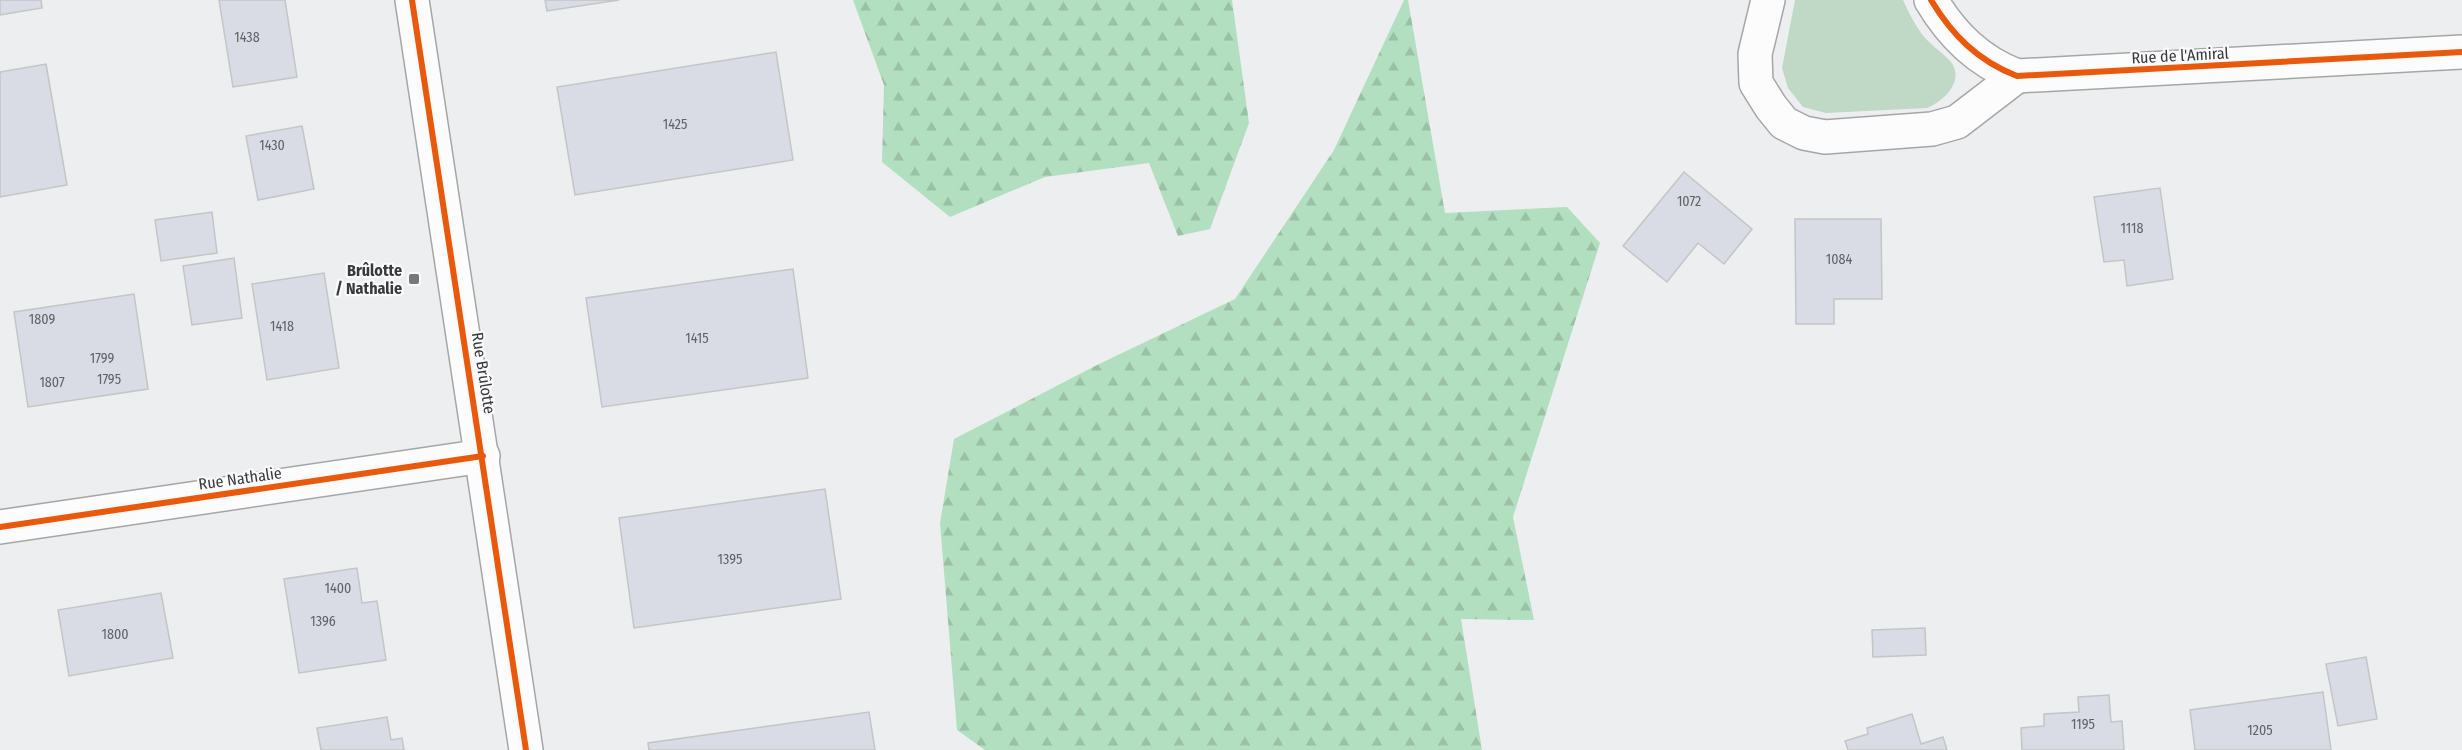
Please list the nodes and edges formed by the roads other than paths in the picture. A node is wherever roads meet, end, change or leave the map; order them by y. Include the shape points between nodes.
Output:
1 (412, 0) edge
2 (1768, 0) edge
3 (1931, 0) edge
4 (2462, 52) edge
5 (2017, 76) junction
6 (483, 456) junction
7 (0, 527) edge
8 (526, 750) edge

1 - 6 street, Rue Brûlotte
2 - 5 street via 1755,54 1756,82 1785,123 1804,133 1825,137 1932,129 1957,122
3 - 5 street, Rue de l'Amiral via 1942,19 1972,51 1991,67
4 - 5 street, Rue de l'Amiral
6 - 7 street, Rue Nathalie
6 - 8 street, Rue Brûlotte

